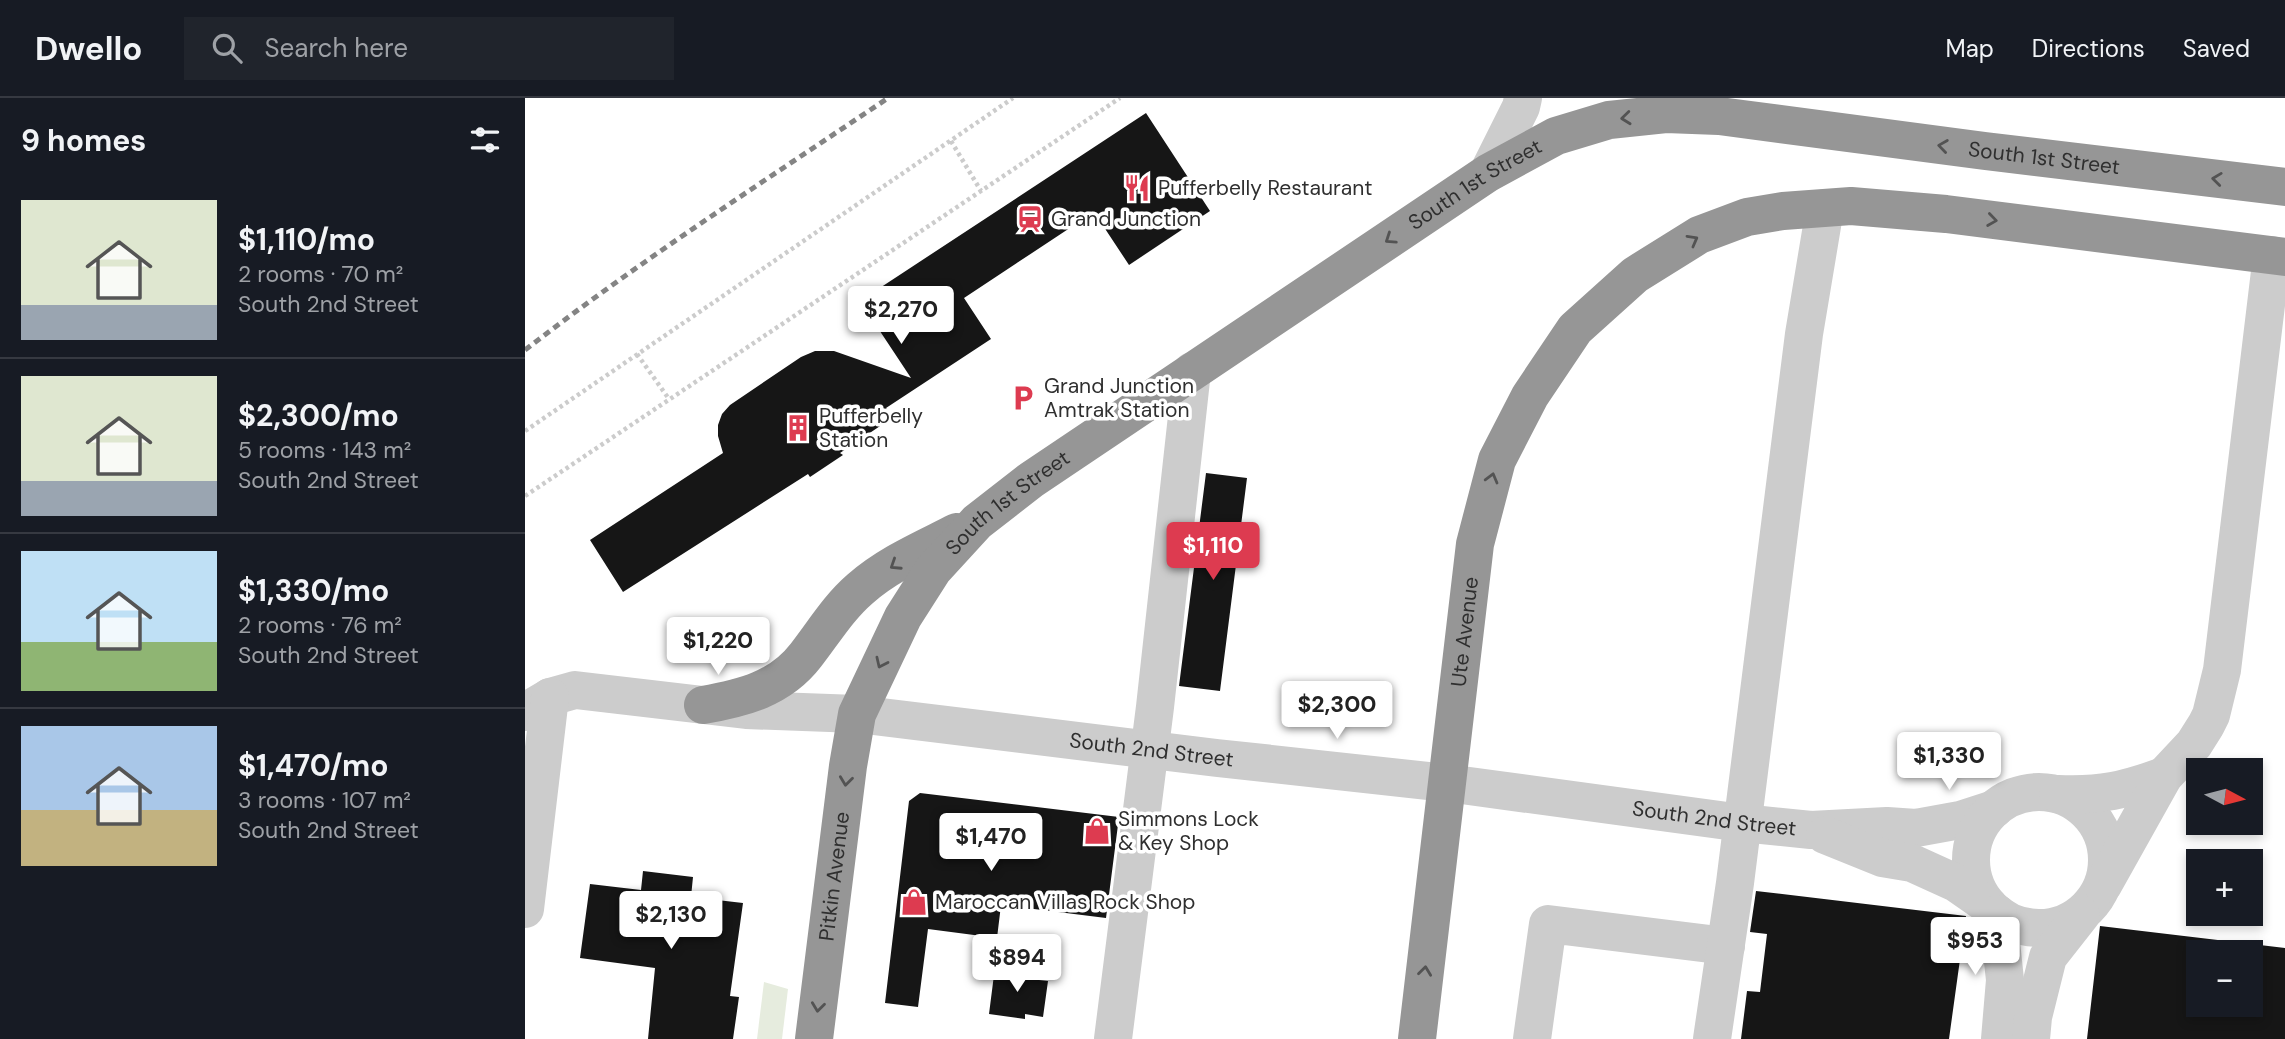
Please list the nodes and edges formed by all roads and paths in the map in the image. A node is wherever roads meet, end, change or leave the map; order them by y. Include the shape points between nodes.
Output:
1 (1013, 98) edge
2 (1120, 98) edge
3 (1523, 98) edge
4 (1665, 98) edge
5 (1719, 116) junction
6 (951, 140) junction
7 (1487, 173) junction
8 (2285, 187) edge
9 (981, 191) junction
10 (1825, 208) junction
11 (2279, 256) edge
12 (637, 354) junction
13 (1192, 371) junction
14 (669, 400) junction
15 (525, 431) edge
16 (525, 496) edge
17 (977, 522) junction
18 (550, 700) edge
19 (703, 705) junction
20 (857, 713) junction
21 (1150, 749) junction
22 (2164, 776) junction
23 (1447, 783) junction
24 (2058, 794) junction
25 (1994, 809) junction
26 (1742, 823) junction
27 (1811, 830) junction
28 (2093, 899) junction
29 (525, 909) edge
30 (1993, 910) junction
31 (1726, 946) junction
32 (814, 1039) edge
33 (1113, 1039) edge
34 (1417, 1039) edge
35 (1532, 1039) edge
36 (1712, 1039) edge
37 (2000, 1039) edge
38 (2031, 1039) edge

1 - 6 path
2 - 9 path
3 - 7 street
4 - 5 street
5 -> 7 highway, South 1st Street via 1667,114 1609,120 1556,136
8 -> 5 highway, South 1st Street
6 - 9 path
6 - 12 path
7 -> 13 highway, South 1st Street
9 - 14 path
10 -> 11 highway via 1946,214
23 -> 10 highway, Ute Avenue via 1475,544 1497,460 1529,396 1575,329 1635,275 1699,236 1747,217
10 - 26 street via 1804,334
11 - 22 street via 2222,670 2206,725 2195,744
12 - 14 path
12 - 15 path
13 - 17 highway, South 1st Street
13 - 21 street
14 - 16 path
17 -> 19 highway via 901,560 861,587 786,677 740,699
17 -> 20 highway, South 1st Street via 933,570 903,617
18 - 19 street, South 2nd Street
18 - 29 street
19 - 20 street, South 2nd Street
20 - 21 street, South 2nd Street
20 -> 32 highway, Pitkin Avenue
21 - 23 street, South 2nd Street
21 - 33 street
22 - 24 street via 2111,793
22 - 28 street
23 - 26 street, South 2nd Street
34 -> 23 highway, Ute Avenue
24 - 25 street via 2015,796
24 - 28 street via 2080,806 2105,840 2107,855
25 - 27 street, South 2nd Street via 1916,828
25 - 30 street via 1980,827 1972,853 1974,881
26 - 27 street, South 2nd Street
26 - 31 street
27 - 30 street, South 2nd Street via 1882,858 1912,863 1956,883
28 - 30 street via 2070,921 2041,929 2017,925
28 - 38 street via 2048,957
30 - 37 street via 2005,980
31 - 35 street via 1548,924
31 - 36 street

